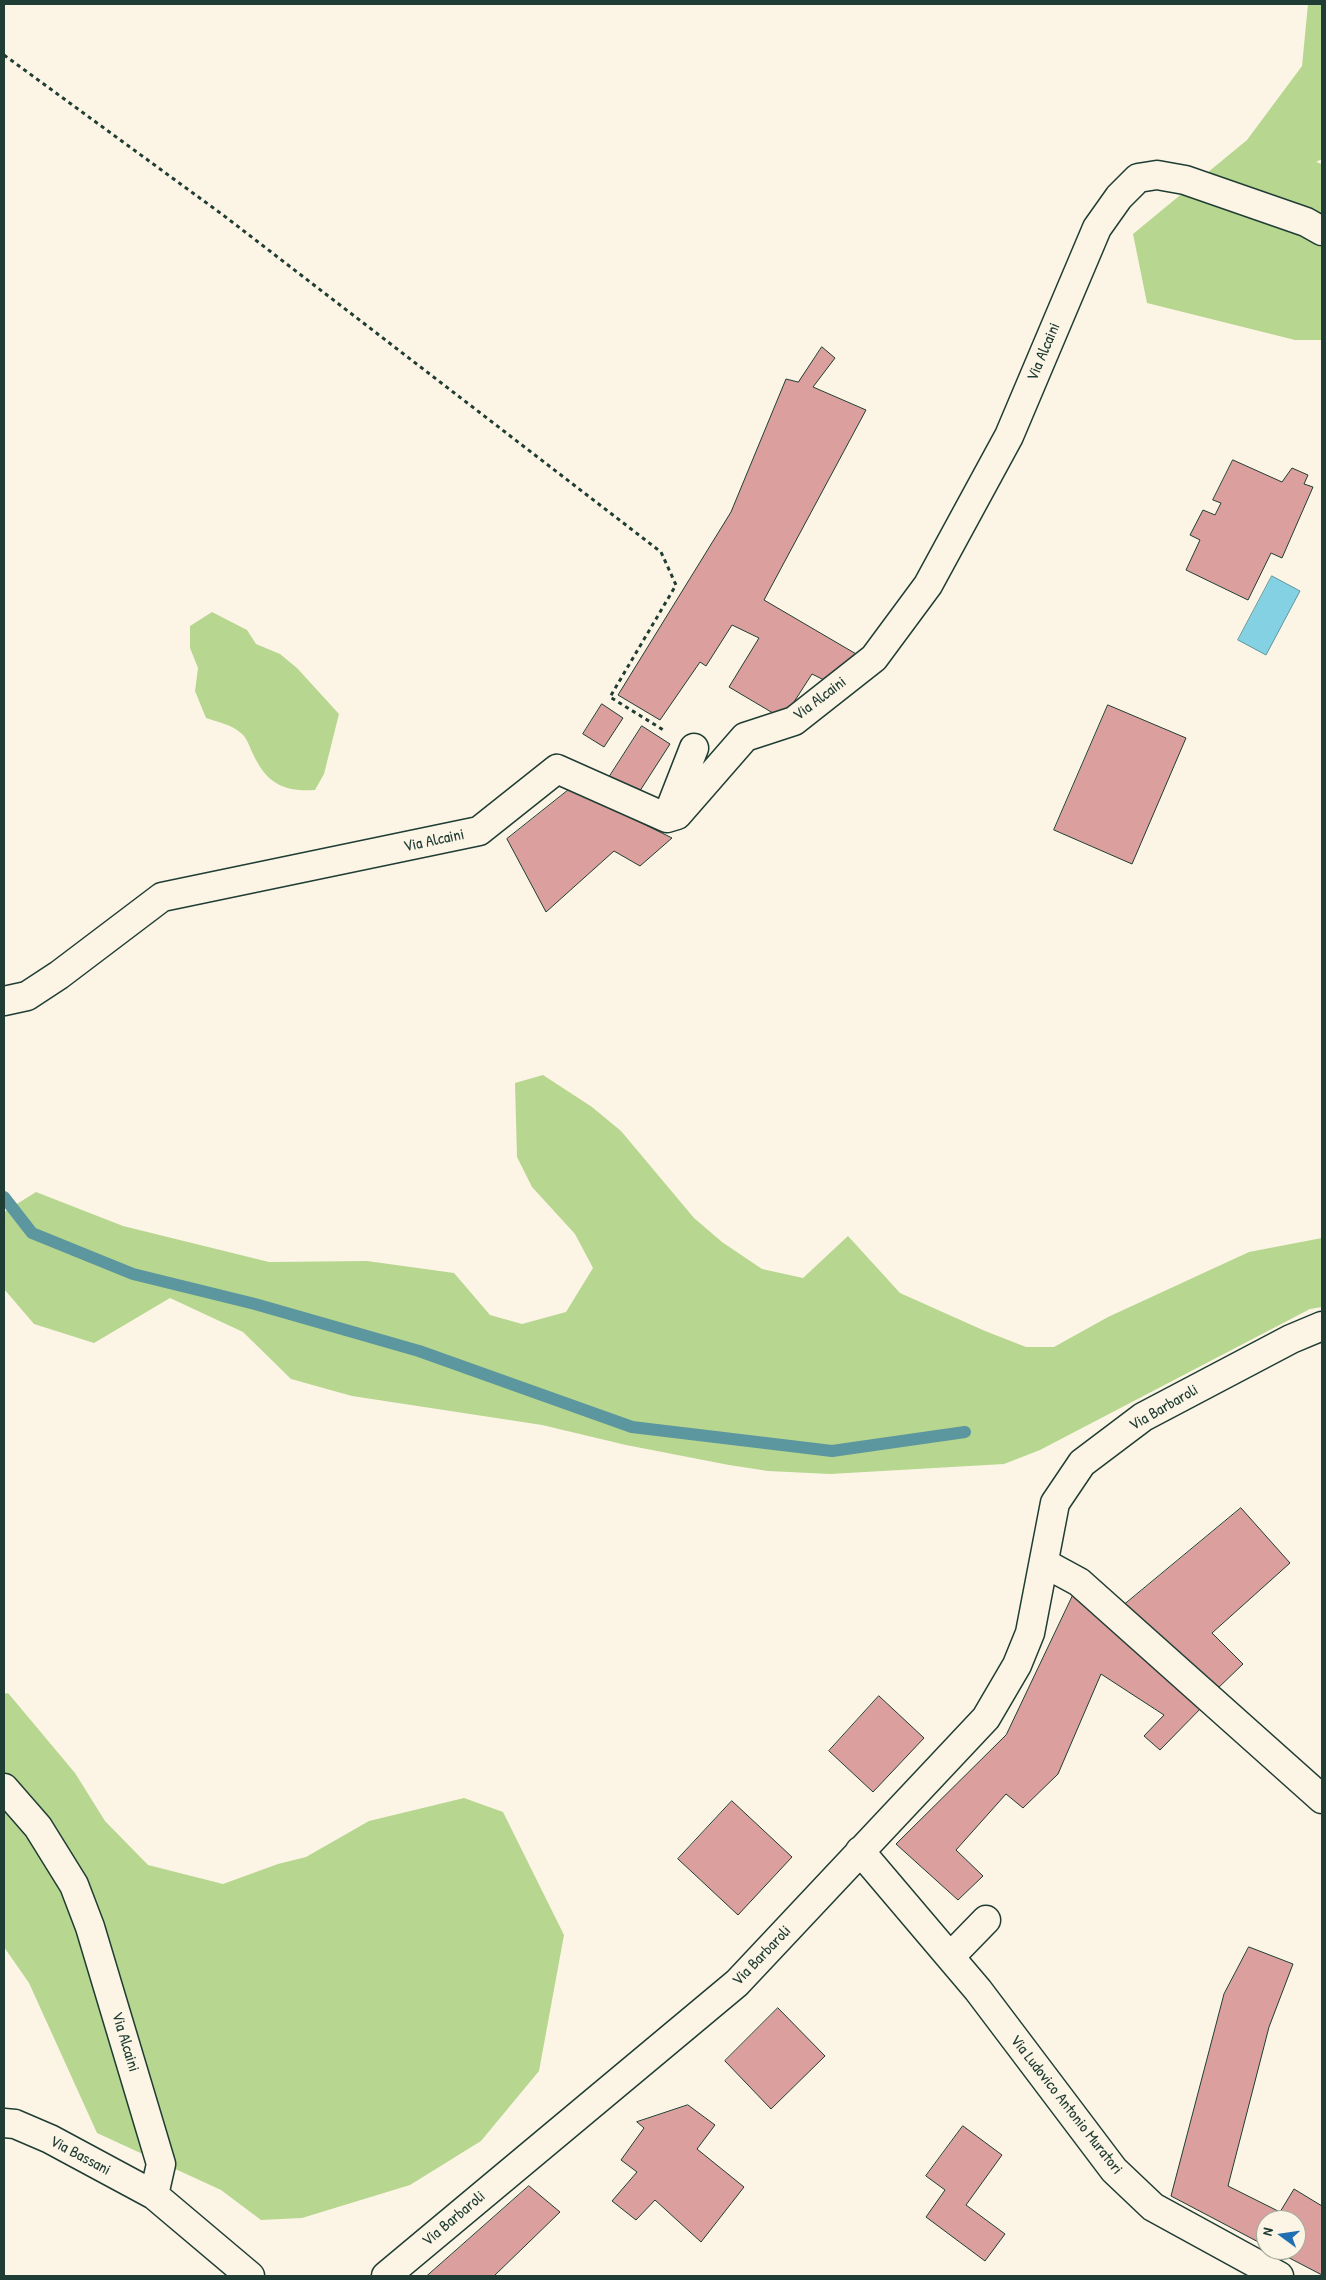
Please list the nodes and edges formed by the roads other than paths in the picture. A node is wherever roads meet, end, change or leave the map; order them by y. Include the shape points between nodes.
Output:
1 (1322, 231) edge
2 (694, 748) road end
3 (666, 818) junction
4 (4, 1000) edge
5 (1322, 1326) edge
6 (1044, 1563) junction
7 (4, 1788) edge
8 (1322, 1799) edge
9 (860, 1851) junction
10 (986, 1920) dead end
11 (950, 1957) junction
12 (4, 2123) edge
13 (154, 2195) junction
14 (250, 2276) edge
15 (386, 2276) edge
16 (1279, 2276) edge

1 - 3 street, Via Alcaini via 1306,222 1185,180 1157,175 1138,178 1119,197 1097,228 1008,436 928,585 896,629 874,658 794,721 746,737 677,815
2 - 3 street
3 - 4 street, Via Alcaini via 558,769 479,831 162,897 35,991 27,996
5 - 6 street, Via Barbaroli via 1143,1417 1082,1463 1055,1503
6 - 8 street via 1079,1582
6 - 9 street, Via Barbaroli via 1030,1634 986,1718
7 - 13 street, Via Alcaini via 38,1827 74,1885 90,1927 161,2164
9 - 11 street, Via Ludovico Antonio Muratori
9 - 15 street, Via Barbaroli via 737,1983
10 - 11 street
11 - 16 street, Via Ludovico Antonio Muratori via 1114,2170 1153,2207
12 - 13 street, Via Bassani via 15,2124 50,2139
13 - 14 street

